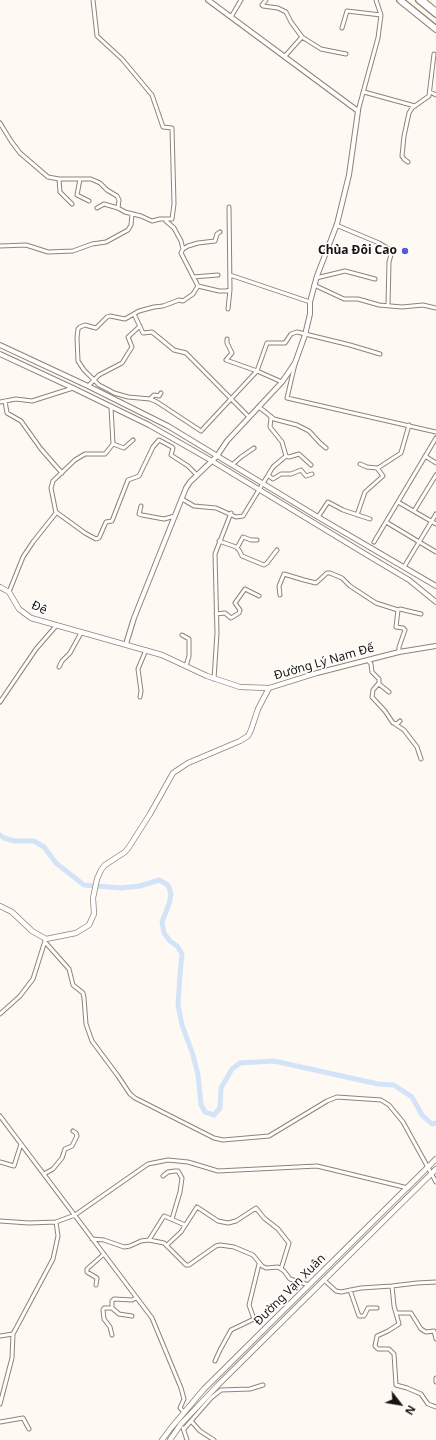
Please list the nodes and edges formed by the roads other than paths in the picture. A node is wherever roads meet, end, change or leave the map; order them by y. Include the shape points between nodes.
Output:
1 (93, 0) edge
2 (209, 0) edge
3 (241, 0) edge
4 (266, 0) edge
5 (376, 0) edge
6 (400, 0) edge
7 (419, 0) edge
8 (424, 0) edge
9 (436, 10) edge
10 (436, 14) edge
11 (381, 15) junction
12 (231, 17) junction
13 (342, 28) dead end
14 (436, 29) edge
15 (302, 36) junction
16 (346, 54) dead end
17 (434, 54) dead end
18 (285, 56) junction
19 (364, 92) junction
20 (430, 92) junction
21 (436, 95) edge
22 (415, 106) junction
23 (358, 111) junction
24 (0, 125) edge
25 (408, 162) dead end
26 (59, 179) junction
27 (80, 180) junction
28 (88, 201) dead end
29 (72, 204) dead end
30 (97, 208) dead end
31 (118, 208) junction
32 (229, 208) dead end
33 (132, 214) junction
34 (165, 220) junction
35 (336, 225) junction
36 (220, 232) dead end
37 (0, 246) edge
38 (183, 249) junction
39 (218, 275) dead end
40 (230, 275) junction
41 (193, 277) junction
42 (316, 278) junction
43 (375, 280) dead end
44 (314, 285) junction
45 (198, 286) junction
46 (230, 290) junction
47 (310, 302) junction
48 (388, 305) junction
49 (436, 308) edge
50 (228, 309) dead end
51 (134, 314) junction
52 (140, 326) junction
53 (305, 335) junction
54 (227, 339) dead end
55 (0, 345) edge
56 (0, 354) edge
57 (380, 354) dead end
58 (295, 363) junction
59 (257, 371) junction
60 (94, 379) junction
61 (282, 382) junction
62 (88, 386) junction
63 (73, 388) junction
64 (161, 393) dead end
65 (231, 399) junction
66 (150, 400) junction
67 (5, 401) junction
68 (0, 402) edge
69 (111, 407) junction
70 (259, 407) junction
71 (249, 417) junction
72 (271, 418) junction
73 (409, 425) junction
74 (436, 432) edge
75 (436, 438) edge
76 (133, 440) dead end
77 (113, 444) junction
78 (254, 448) dead end
79 (326, 448) dead end
80 (217, 456) junction
81 (286, 456) junction
82 (425, 456) junction
83 (212, 461) junction
84 (436, 463) edge
85 (360, 464) dead end
86 (232, 465) junction
87 (311, 465) dead end
88 (378, 468) junction
89 (62, 472) junction
90 (312, 474) dead end
91 (197, 475) junction
92 (436, 475) edge
93 (269, 476) junction
94 (263, 484) junction
95 (260, 490) junction
96 (182, 499) junction
97 (398, 502) junction
98 (141, 506) dead end
99 (56, 512) junction
100 (414, 512) junction
101 (231, 513) junction
102 (436, 514) edge
103 (357, 515) junction
104 (175, 516) junction
105 (318, 517) junction
106 (370, 519) dead end
107 (386, 522) junction
108 (432, 522) junction
109 (436, 524) edge
110 (258, 540) dead end
111 (218, 541) junction
112 (374, 542) dead end
113 (419, 542) junction
114 (237, 548) junction
115 (371, 548) junction
116 (277, 550) dead end
117 (436, 552) edge
118 (367, 555) junction
119 (404, 567) junction
120 (436, 586) edge
121 (0, 587) edge
122 (9, 592) junction
123 (280, 595) dead end
124 (259, 596) dead end
125 (436, 602) edge
126 (398, 610) junction
127 (216, 614) junction
128 (421, 614) dead end
129 (56, 626) junction
130 (81, 632) junction
131 (182, 635) dead end
132 (126, 644) junction
133 (436, 646) edge
134 (146, 650) junction
135 (399, 652) junction
136 (368, 660) junction
137 (186, 666) junction
138 (59, 667) dead end
139 (214, 679) junction
140 (379, 683) junction
141 (269, 688) junction
142 (388, 692) dead end
143 (0, 694) edge
144 (5, 694) junction
145 (140, 697) dead end
146 (0, 702) edge
147 (400, 721) dead end
148 (395, 724) junction
149 (422, 759) dead end
150 (0, 906) edge
151 (45, 940) junction
152 (0, 1014) edge
153 (0, 1116) edge
154 (73, 1131) dead end
155 (21, 1144) junction
156 (436, 1159) edge
157 (0, 1163) edge
158 (428, 1168) junction
159 (436, 1170) edge
160 (44, 1174) junction
161 (431, 1174) junction
162 (163, 1176) dead end
163 (436, 1182) edge
164 (408, 1188) junction
165 (75, 1215) junction
166 (172, 1219) junction
167 (0, 1221) edge
168 (56, 1222) junction
169 (185, 1225) junction
170 (92, 1239) junction
171 (149, 1240) junction
172 (166, 1245) junction
173 (104, 1254) junction
174 (259, 1264) junction
175 (281, 1269) junction
176 (324, 1280) junction
177 (436, 1282) edge
178 (96, 1285) dead end
179 (309, 1285) junction
180 (392, 1286) junction
181 (350, 1290) junction
182 (136, 1298) junction
183 (112, 1308) junction
184 (377, 1308) dead end
185 (396, 1313) junction
186 (132, 1316) dead end
187 (13, 1334) junction
188 (112, 1335) dead end
189 (0, 1336) edge
190 (436, 1339) edge
191 (215, 1360) dead end
192 (436, 1378) edge
193 (436, 1382) edge
194 (218, 1385) junction
195 (263, 1385) dead end
196 (222, 1390) junction
197 (0, 1404) edge
198 (436, 1407) edge
199 (184, 1412) junction
200 (191, 1421) junction
201 (0, 1422) edge
202 (183, 1426) junction
203 (29, 1429) dead end
204 (162, 1440) edge
205 (170, 1440) edge
206 (187, 1440) edge
207 (214, 1440) edge

1 - 34 street via 97,36 120,57 152,95 163,127 172,128 173,218
2 - 12 street
3 - 12 street
4 - 15 street via 262,5 286,12
5 - 11 street
6 - 14 highway
7 - 10 highway
8 - 9 street
11 - 13 street via 347,11
11 - 19 street via 378,38
12 - 18 street
15 - 16 street via 321,49
15 - 18 street
17 - 20 street
18 - 23 street
19 - 22 street
19 - 23 street
20 - 21 street
20 - 22 street via 427,99
22 - 25 street via 410,110 404,136 402,158
23 - 35 street via 349,175
24 - 26 street via 12,144 32,164 48,177
26 - 27 street
26 - 29 street via 60,192
27 - 28 street via 78,195
27 - 31 street via 91,179 100,183 118,198
30 - 31 street via 103,204
31 - 33 street
32 - 40 street
33 - 34 street via 152,221
33 - 37 street via 128,230 106,242 73,251 48,252 26,245
34 - 38 street via 174,228
35 - 42 street
35 - 48 street via 380,243 392,251 388,262
36 - 38 street via 215,241 194,244
38 - 41 street via 182,254
39 - 41 street
40 - 46 street
40 - 47 street
41 - 45 street
42 - 43 street via 345,271
42 - 44 street
44 - 47 street
44 - 48 street via 344,299
45 - 46 street via 219,291
45 - 51 street via 193,294 183,301 154,306
46 - 50 street
47 - 53 street
48 - 49 street via 422,305
51 - 52 street
51 - 60 street via 123,319 107,317 96,328 85,325 79,328 77,360
52 - 60 street via 128,337 132,347 122,363
52 - 65 street via 143,334 152,332 174,350 186,353
53 - 57 street
53 - 58 street
53 - 59 street via 293,332 284,343 267,343
54 - 59 street via 232,353 226,360
55 - 62 street
56 - 63 street
58 - 61 street
58 - 73 street via 287,398
59 - 61 street
59 - 65 street
60 - 62 street
60 - 66 street via 114,393
61 - 70 street
62 - 80 street via 168,426
63 - 67 street via 32,401
63 - 69 street
64 - 66 street via 159,396 154,395
65 - 66 street via 201,431
65 - 71 street
67 - 68 street
67 - 89 street via 7,413 21,421
69 - 77 street
69 - 83 street via 149,425
70 - 71 street
70 - 72 street
71 - 80 street
72 - 79 street via 309,431
72 - 81 street via 270,427 282,442
73 - 74 street
73 - 88 street via 401,453
75 - 82 street
76 - 77 street via 124,448
77 - 89 street via 106,454 83,455
78 - 86 street
80 - 83 street
80 - 86 street
81 - 87 street via 299,454
81 - 93 street via 273,467
82 - 84 street
82 - 97 street
83 - 91 street
83 - 95 street
85 - 88 street
86 - 94 street
88 - 103 street via 383,476 365,492
89 - 99 street via 52,485
90 - 93 street via 306,476 301,470 281,474 273,479
91 - 96 street via 186,488
91 - 99 street via 171,455 172,447 159,440 152,447 139,476 128,480 112,521 106,522 100,537 96,539 85,533
92 - 100 street
93 - 94 street
94 - 95 street
94 - 105 street
95 - 101 street via 243,516
95 - 118 street
96 - 101 street via 194,506 216,508
96 - 104 street
97 - 100 street
97 - 107 street
98 - 104 street via 139,514 142,515 164,519
99 - 122 street via 23,557
100 - 108 street
101 - 111 street
102 - 108 street
103 - 105 street via 328,502
103 - 106 street
104 - 132 street
105 - 115 street
107 - 112 street
107 - 113 street
108 - 109 street
108 - 113 street
110 - 114 street via 243,537
111 - 114 street
111 - 127 street via 214,556
113 - 117 street
113 - 119 street
114 - 116 street via 242,556 264,565
115 - 118 street
115 - 119 street
118 - 125 street via 408,580
119 - 120 street
121 - 122 main road, Đê
122 - 129 main road, Đê via 26,615
123 - 126 street via 279,586 284,574 316,583 330,573 342,578 376,604
124 - 127 street via 245,589 235,603 239,612 232,618 225,613
126 - 128 street
126 - 135 street via 396,627 405,630
127 - 139 street
129 - 130 main road, Đê
129 - 144 street via 36,649
130 - 132 main road, Đê
130 - 138 street
131 - 137 street via 190,641
132 - 134 main road, Đê
133 - 135 street, Đường Lý Nam Đế
134 - 137 main road, Đê
134 - 145 street via 138,669
135 - 136 street, Đường Lý Nam Đế
136 - 140 street via 372,672 379,678
136 - 141 street, Đường Lý Nam Đế
137 - 139 main road, Đê
139 - 141 main road, Đê via 243,687
140 - 142 street
140 - 148 street via 373,690 372,697
141 - 151 main road, Đường Lý Nam Đế via 248,736 188,763 173,773 129,846 102,868 93,896 94,914 89,925 76,933
143 - 144 street
144 - 146 street
147 - 148 street
148 - 149 street via 404,730 417,747
150 - 151 main road via 12,912
151 - 152 street via 34,979
151 - 158 street via 69,969 73,985 82,993 86,1024 92,1041 135,1098 214,1138 223,1140 268,1136 337,1097 377,1099 389,1105 400,1118
153 - 155 street
154 - 160 street via 77,1136 72,1146 65,1149 62,1158 53,1169
155 - 157 street via 14,1166
155 - 160 street
156 - 158 main road, Đường Vạn Xuân
158 - 161 street
158 - 164 main road, Đường Vạn Xuân
159 - 161 main road, Đường Vạn Xuân
160 - 165 street
161 - 163 street
161 - 176 main road, Đường Vạn Xuân
162 - 166 street via 175,1171 182,1178
164 - 165 street via 317,1166 218,1171 188,1162 168,1160 148,1164
164 - 179 main road, Đường Vạn Xuân
165 - 168 street
165 - 170 street
166 - 169 street
166 - 171 street via 163,1217
167 - 168 street
168 - 187 street via 58,1236 53,1259
169 - 172 street
169 - 175 street via 197,1206 218,1221 228,1223 236,1221 256,1208 289,1243
170 - 171 street via 124,1247
170 - 173 street
171 - 172 street
172 - 174 street via 186,1265 218,1245 245,1251 255,1257
173 - 178 street via 87,1271 97,1278
173 - 182 street
174 - 175 street via 266,1268
174 - 191 street via 250,1305 254,1319 231,1330
175 - 179 street via 290,1280
176 - 181 street via 336,1291
176 - 194 main road, Đường Vạn Xuân
177 - 180 street
179 - 199 main road, Đường Vạn Xuân
180 - 181 street
180 - 185 street
181 - 184 street via 359,1316 364,1316 368,1308
182 - 183 street via 114,1299
182 - 199 street via 152,1318 184,1399 180,1408
183 - 186 street via 119,1314
183 - 188 street via 104,1308 102,1312
185 - 190 street via 411,1313 424,1332 434,1331
185 - 198 street via 399,1324 378,1334 375,1346 378,1349 388,1349 394,1354 396,1385 421,1394 428,1404
187 - 189 street
187 - 197 street via 12,1358
192 - 193 street
194 - 196 street
194 - 202 main road, Đường Vạn Xuân
195 - 196 street via 250,1389
196 - 200 street via 216,1393
199 - 204 main road, Đường Vạn Xuân
200 - 202 street
200 - 207 street
201 - 203 street via 23,1418
202 - 205 main road, Đường Vạn Xuân
202 - 206 street

